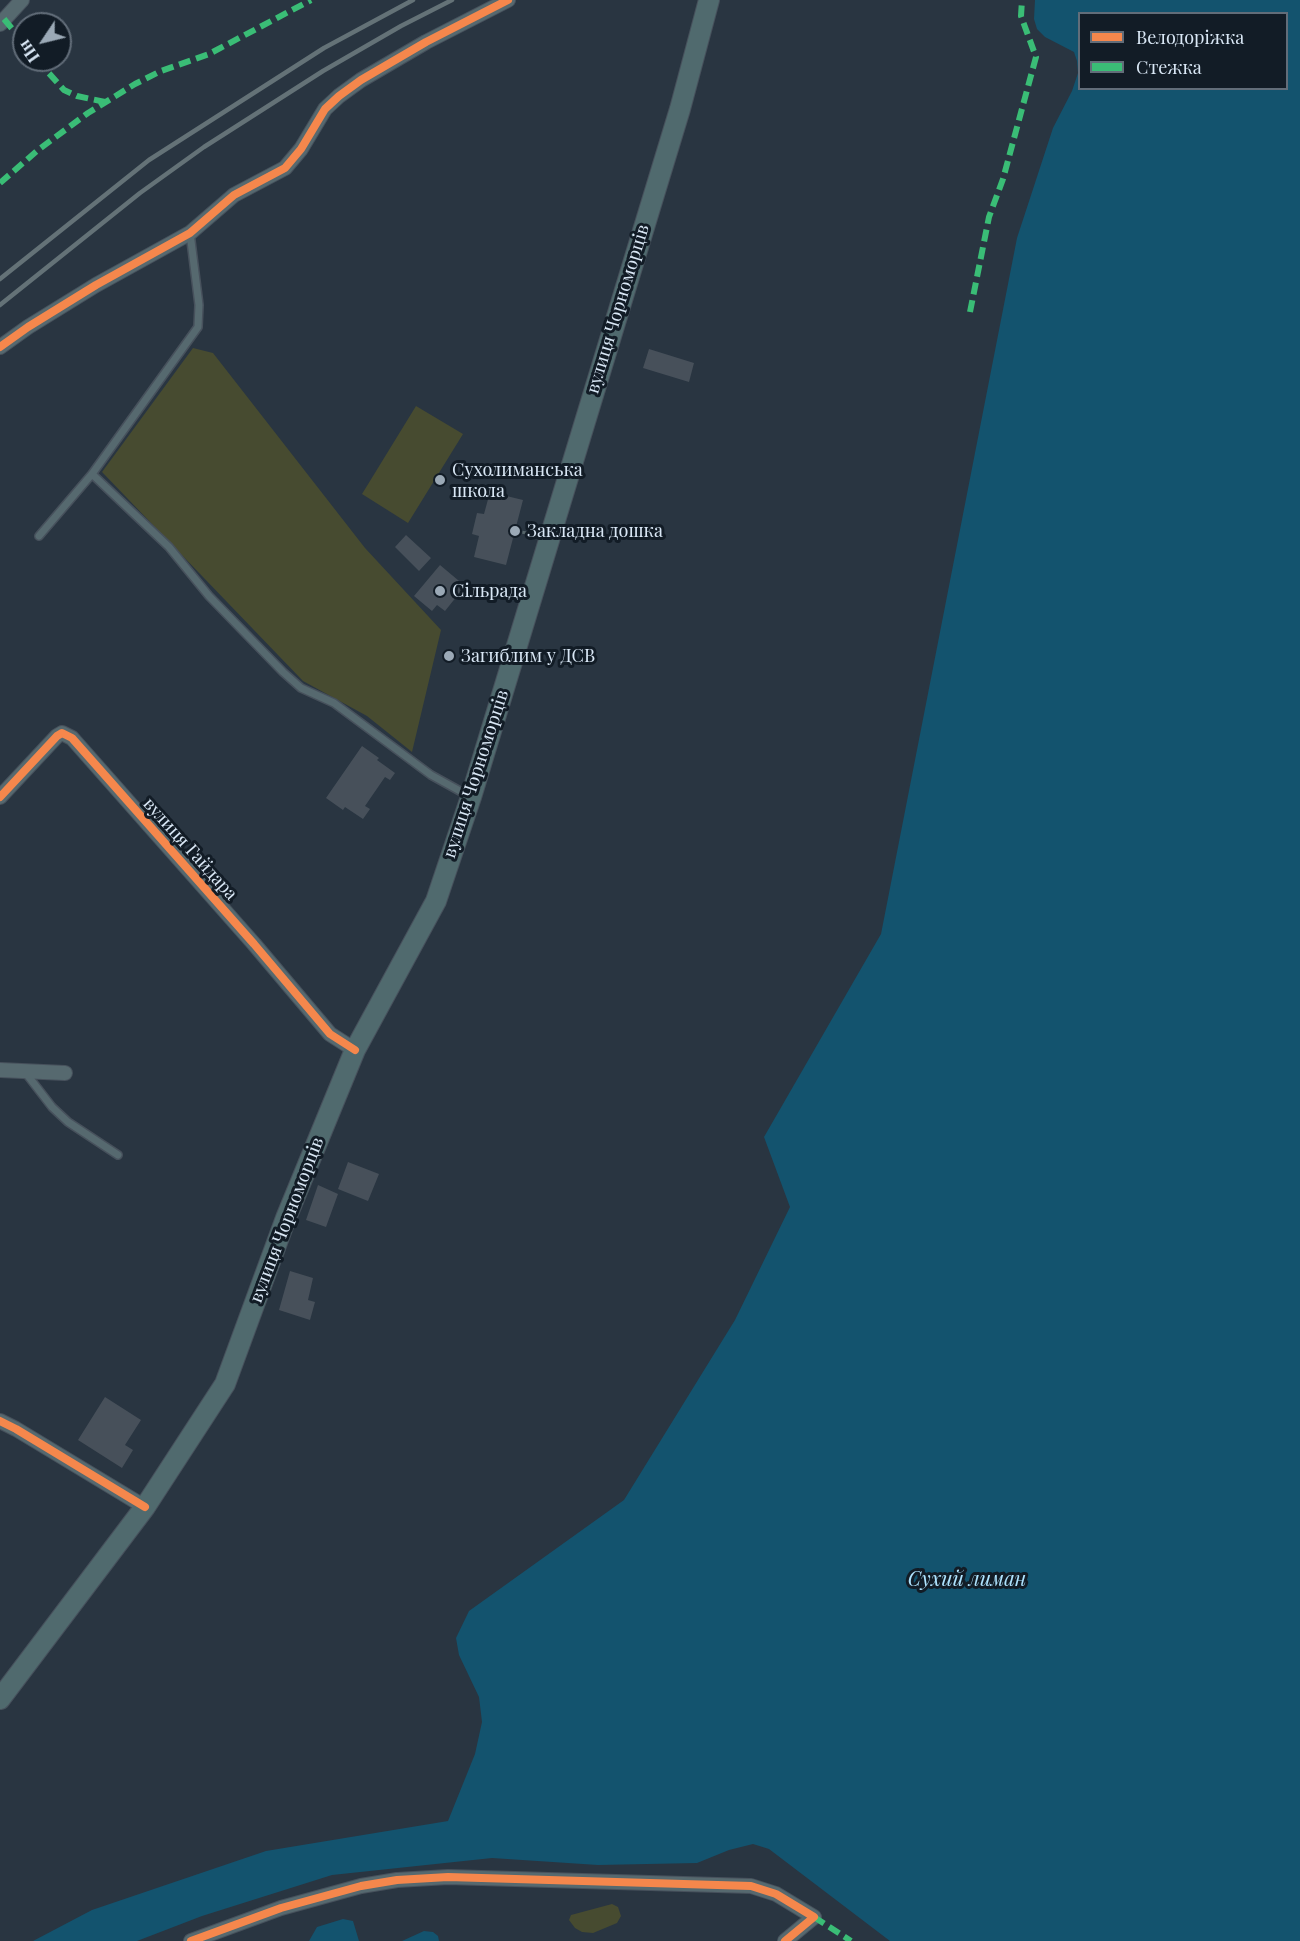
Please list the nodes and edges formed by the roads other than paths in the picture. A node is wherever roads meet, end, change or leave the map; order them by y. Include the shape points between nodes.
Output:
1 (22, 0) edge
2 (508, 0) edge
3 (709, 0) edge
4 (0, 24) edge
5 (190, 233) junction
6 (0, 347) edge
7 (92, 474) junction
8 (39, 536) dead end
9 (0, 797) edge
10 (471, 797) junction
11 (355, 1050) junction
12 (0, 1070) edge
13 (24, 1071) junction
14 (65, 1073) dead end
15 (118, 1155) dead end
16 (0, 1421) edge
17 (145, 1507) junction
18 (0, 1699) edge
19 (191, 1941) edge
20 (784, 1941) edge

1 - 4 street
2 - 5 street via 388,63 339,96 325,109 285,168 234,195
3 - 10 main road, вулиця Чорноморців via 680,109
5 - 6 street via 96,285
5 - 7 lane via 198,327
7 - 8 lane
7 - 10 lane via 169,547 209,596 283,672 302,688 334,703 431,775
9 - 11 street, вулиця Гайдара via 57,736 62,733 72,738 330,1034
10 - 11 main road, вулиця Чорноморців via 436,901
11 - 17 main road, вулиця Чорноморців via 286,1218 225,1384
12 - 13 street
13 - 14 street
13 - 15 lane via 68,1122
16 - 17 street
17 - 18 main road, вулиця Чорноморців
19 - 20 street via 325,1895 426,1877 751,1886 776,1894 814,1917

